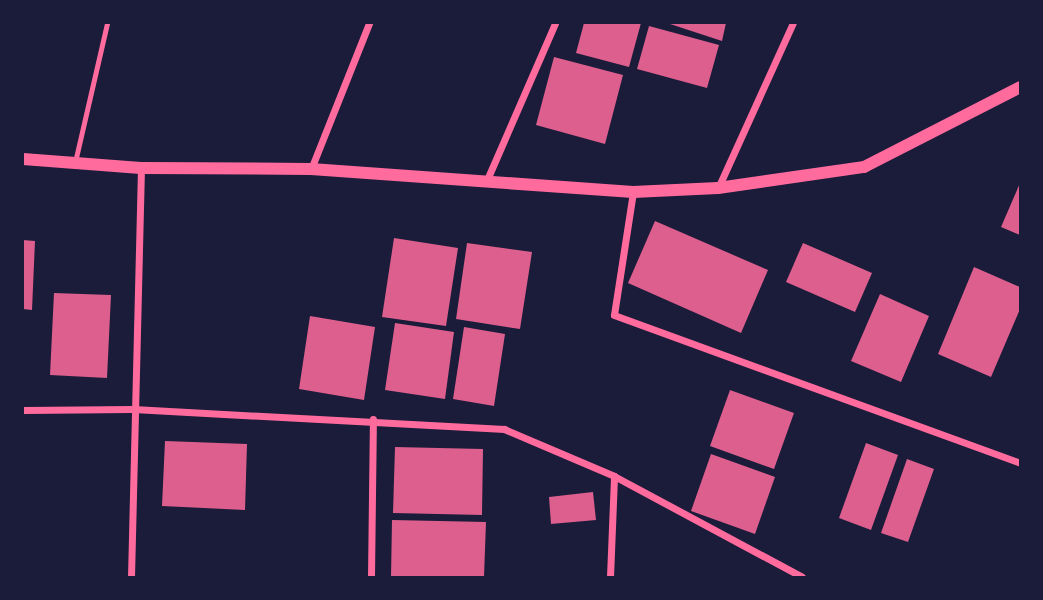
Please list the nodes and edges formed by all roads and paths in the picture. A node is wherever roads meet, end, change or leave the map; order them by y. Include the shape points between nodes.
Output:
1 (107, 23) edge
2 (369, 23) edge
3 (555, 23) edge
4 (793, 23) edge
5 (1020, 87) edge
6 (23, 159) edge
7 (75, 162) junction
8 (141, 168) junction
9 (312, 169) junction
10 (485, 185) junction
11 (718, 188) junction
12 (633, 192) junction
13 (133, 409) junction
14 (23, 410) edge
15 (373, 419) junction
16 (1020, 463) edge
17 (614, 476) junction
18 (131, 577) edge
19 (370, 577) edge
20 (610, 577) edge
21 (802, 577) edge

1 - 7 lane
2 - 9 street
3 - 10 street
4 - 11 street
5 - 11 street via 864,167
6 - 7 street
7 - 8 street
8 - 9 street
8 - 13 street
9 - 10 street
10 - 12 street
11 - 12 street
12 - 16 street via 614,315
13 - 14 street
13 - 15 street
13 - 18 street
15 - 17 street via 504,429
15 - 19 street
17 - 20 street
17 - 21 street

